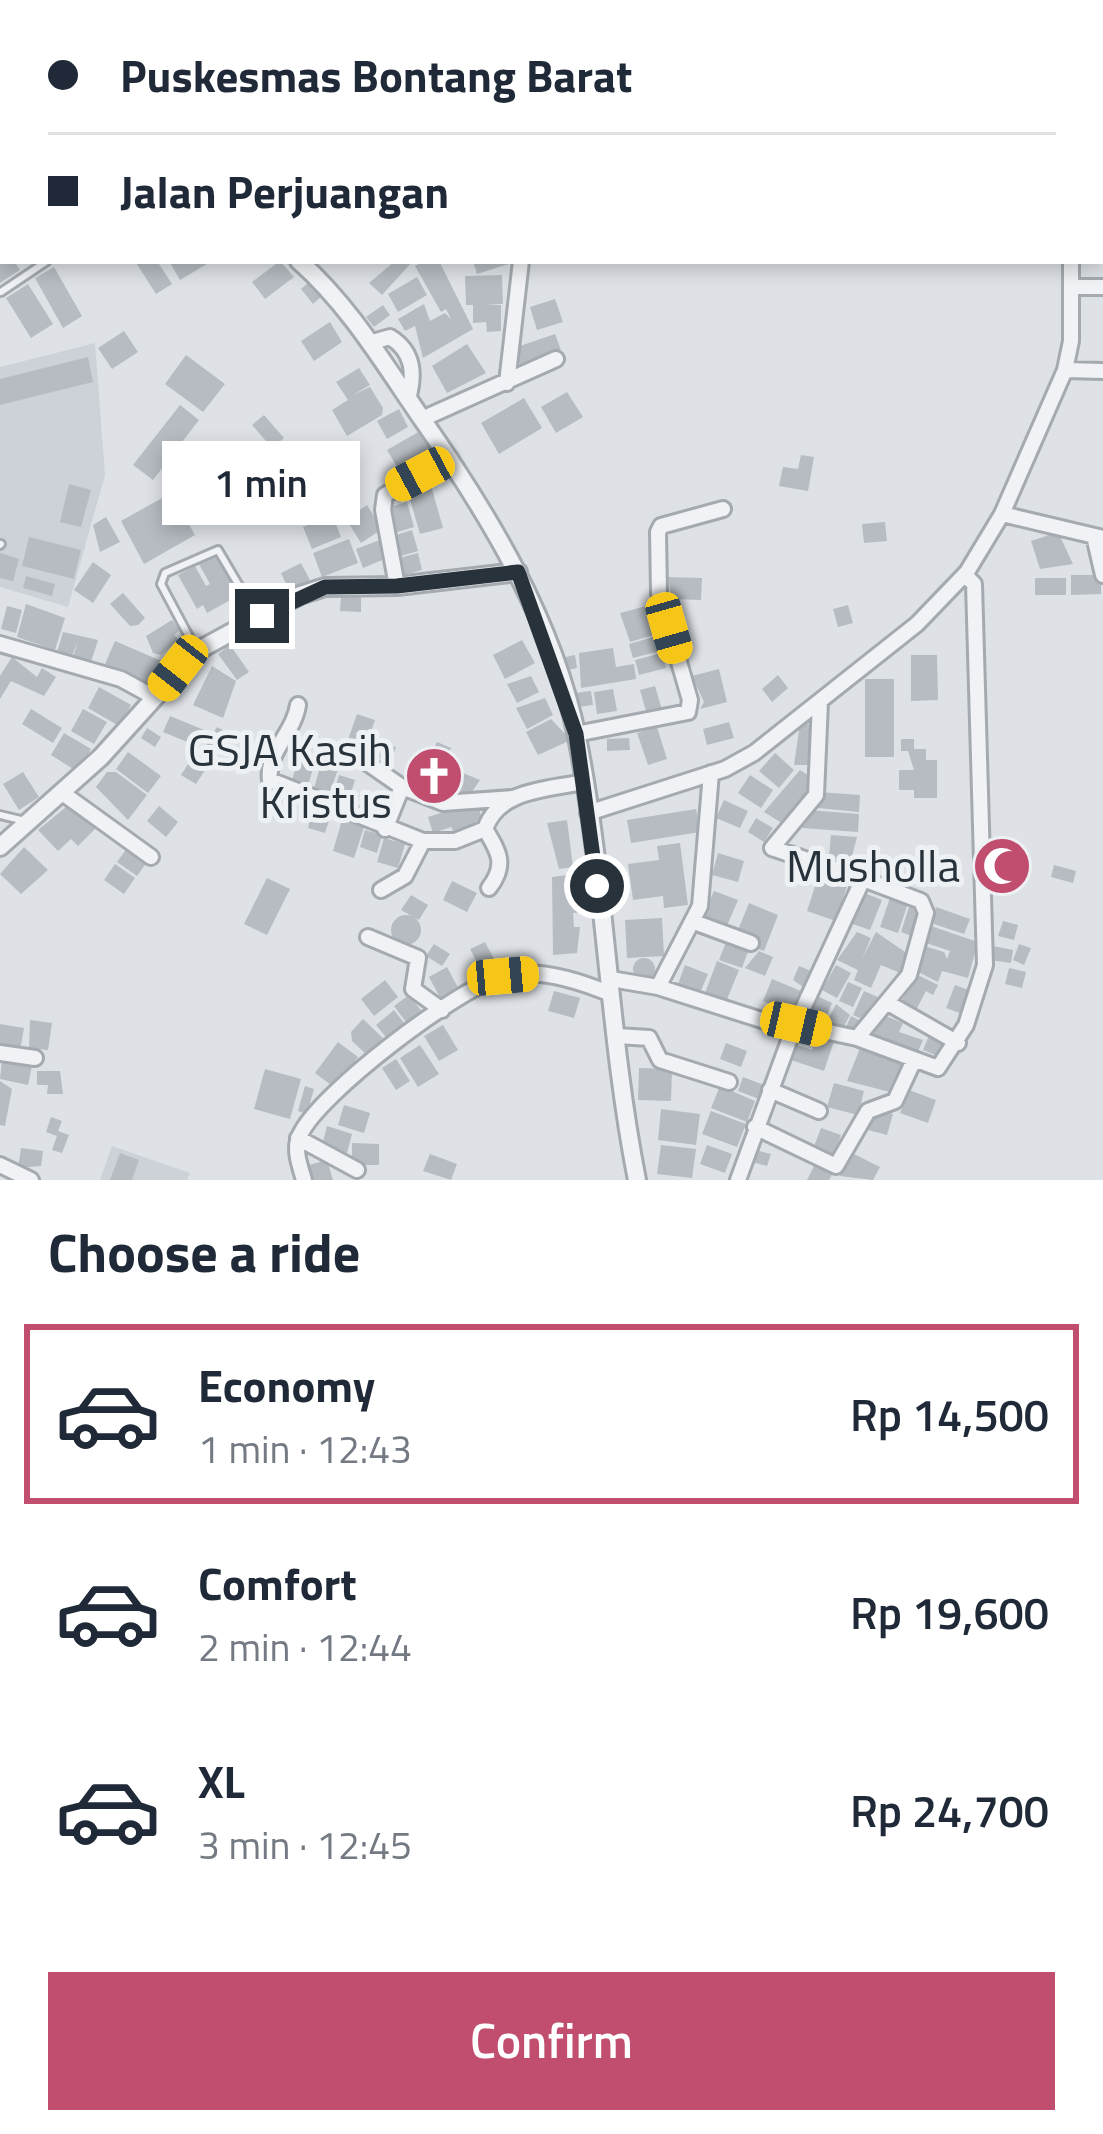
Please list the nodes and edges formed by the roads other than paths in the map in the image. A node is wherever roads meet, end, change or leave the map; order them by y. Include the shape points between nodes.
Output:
1 (43, 264) edge
2 (301, 264) edge
3 (521, 264) edge
4 (1071, 264) edge
5 (1072, 287) junction
6 (1103, 287) edge
7 (1, 292) edge
8 (556, 359) dead end
9 (1065, 370) junction
10 (1103, 371) edge
11 (508, 383) junction
12 (422, 419) junction
13 (450, 458) junction
14 (722, 508) dead end
15 (1002, 514) junction
16 (1099, 537) edge
17 (518, 572) junction
18 (965, 575) junction
19 (1103, 575) edge
20 (397, 586) junction
21 (248, 601) dead end
22 (0, 644) edge
23 (197, 651) junction
24 (154, 698) junction
25 (820, 702) junction
26 (298, 705) dead end
27 (576, 734) junction
28 (366, 762) dead end
29 (711, 773) junction
30 (402, 787) junction
31 (61, 792) junction
32 (512, 798) junction
33 (586, 799) junction
34 (0, 815) edge
35 (27, 822) junction
36 (385, 829) junction
37 (485, 829) junction
38 (423, 841) junction
39 (0, 847) edge
40 (152, 856) dead end
41 (863, 879) junction
42 (489, 889) dead end
43 (381, 890) dead end
44 (694, 922) junction
45 (368, 937) dead end
46 (752, 943) dead end
47 (611, 986) junction
48 (658, 987) junction
49 (888, 1003) junction
50 (442, 1010) junction
51 (794, 1028) junction
52 (617, 1036) junction
53 (857, 1039) junction
54 (958, 1043) junction
55 (0, 1053) edge
56 (35, 1058) dead end
57 (914, 1060) junction
58 (729, 1082) dead end
59 (770, 1090) junction
60 (819, 1112) dead end
61 (755, 1127) junction
62 (298, 1138) junction
63 (0, 1165) edge
64 (357, 1170) dead end
65 (32, 1180) edge
66 (304, 1180) edge
67 (637, 1180) edge
68 (738, 1180) edge

1 - 7 lane
2 - 12 street via 343,306
3 - 11 street
4 - 5 street
5 - 6 street
5 - 9 street
8 - 11 street
9 - 10 street
9 - 15 street
11 - 12 street
12 - 13 street
13 - 17 street
13 - 20 street via 385,496
14 - 27 street via 658,532 659,593 688,712
15 - 16 street
15 - 18 street
16 - 19 street
17 - 20 street
17 - 27 street
18 - 25 street
18 - 54 street via 974,584 985,965
20 - 23 street via 325,587
21 - 23 lane via 218,550 165,573 161,584
22 - 24 street via 121,680
23 - 24 street
24 - 31 street
25 - 29 street via 754,753
25 - 41 street via 816,795 772,848
26 - 36 street via 296,724 271,760 270,780
27 - 33 street
28 - 30 street
29 - 33 street
29 - 44 street via 707,868
30 - 32 street via 443,803
30 - 36 street
31 - 35 street
31 - 40 street
32 - 33 street
32 - 37 street
33 - 47 street
34 - 35 lane
35 - 39 street
36 - 38 street
37 - 38 street via 455,841
37 - 42 street via 501,856
38 - 43 street via 405,876
41 - 49 street via 926,908 909,975
41 - 51 street
44 - 46 street
44 - 48 street
45 - 50 street via 418,958 413,989
47 - 48 street
47 - 50 street via 533,973 498,978
47 - 52 street
48 - 51 street
49 - 53 street
49 - 54 street
50 - 62 street via 375,1058
51 - 53 street
51 - 59 street
52 - 58 street via 649,1038 660,1060
52 - 67 street
53 - 57 street
54 - 57 street via 944,1066
55 - 56 street
57 - 61 street via 895,1102 868,1111 836,1166
59 - 60 street
59 - 61 street
61 - 68 street
62 - 64 street
62 - 66 street
63 - 65 street

